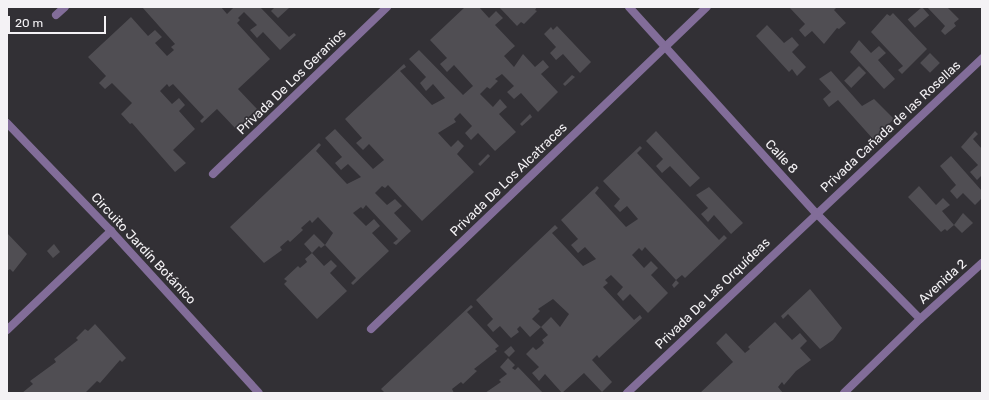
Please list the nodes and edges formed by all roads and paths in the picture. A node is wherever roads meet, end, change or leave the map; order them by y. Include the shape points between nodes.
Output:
1 (65, 7) edge
2 (387, 7) edge
3 (628, 7) edge
4 (707, 7) edge
5 (56, 15) dead end
6 (664, 47) junction
7 (982, 58) edge
8 (7, 123) edge
9 (213, 174) dead end
10 (816, 212) junction
11 (111, 231) junction
12 (982, 263) edge
13 (920, 319) junction
14 (371, 329) dead end
15 (7, 330) edge
16 (259, 393) edge
17 (627, 393) edge
18 (844, 393) edge

1 - 5 street
2 - 9 street, Privada De Los Geranios
3 - 6 street, Calle 8
4 - 6 street, Privada De Los Alcatraces
6 - 10 street, Calle 8
6 - 14 street, Privada De Los Alcatraces
7 - 10 street, Privada Cañada de las Rosellas
8 - 11 street, Circuito Jardín Botánico
10 - 13 street, Calle 8
10 - 17 street, Privada De Las Orquídeas
11 - 15 street
11 - 16 street, Circuito Jardín Botánico
12 - 13 street, Avenida 2
13 - 18 street, Avenida 2

